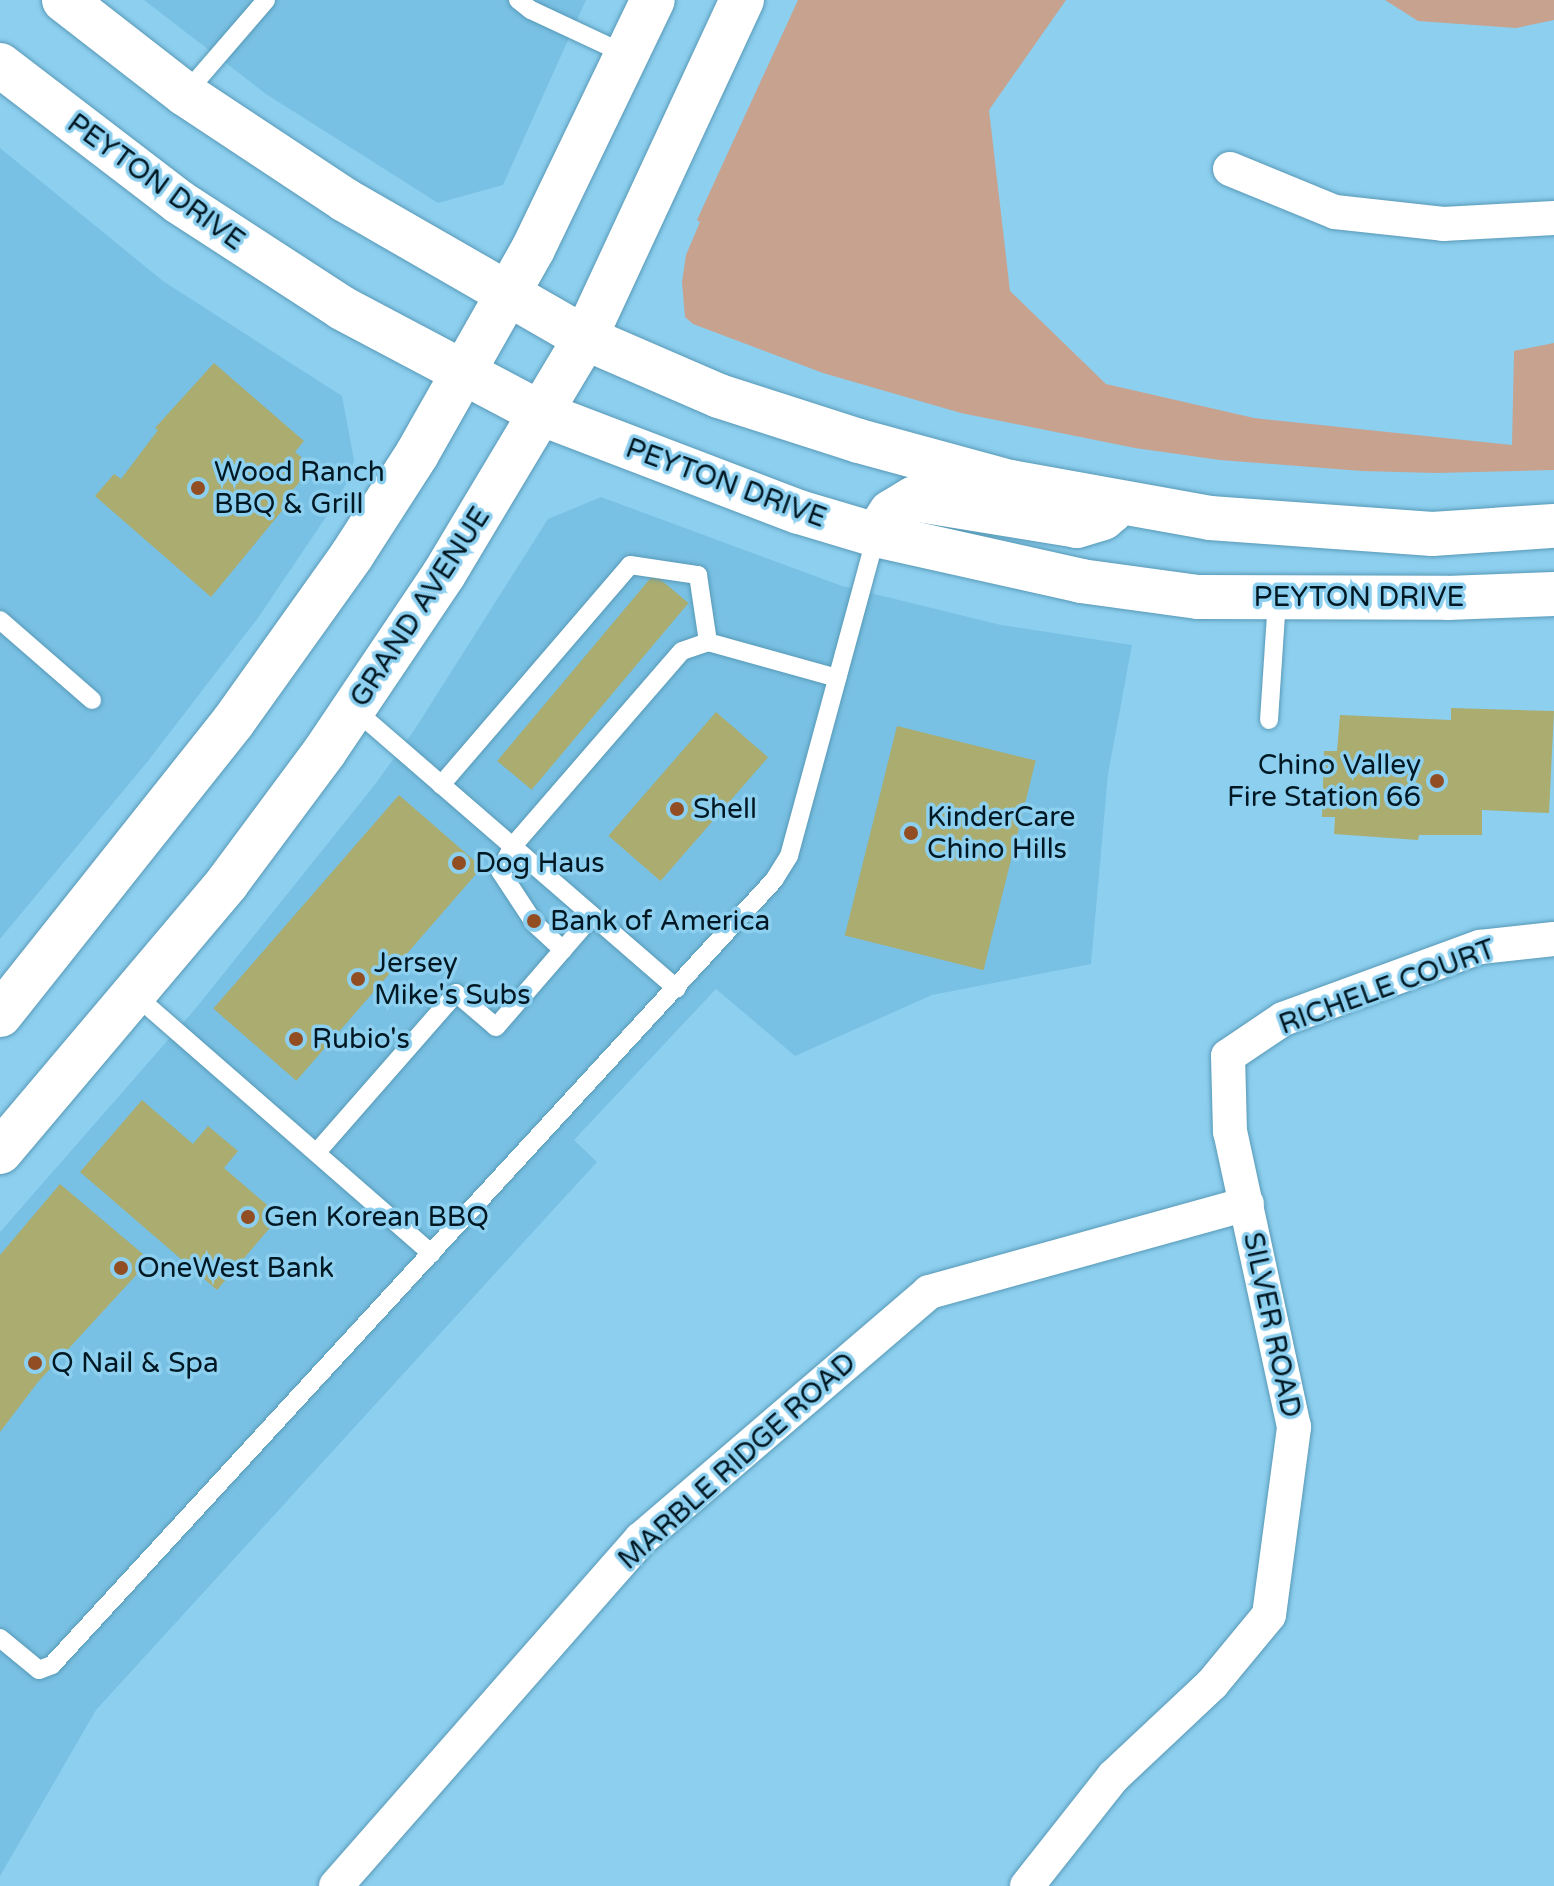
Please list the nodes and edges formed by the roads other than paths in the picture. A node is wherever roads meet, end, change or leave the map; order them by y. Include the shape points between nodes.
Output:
1 (64, 0) edge
2 (266, 0) edge
3 (518, 0) edge
4 (653, 0) edge
5 (742, 0) edge
6 (627, 55) junction
7 (0, 65) edge
8 (185, 94) junction
9 (1230, 169) dead end
10 (1554, 218) edge
11 (507, 295) junction
12 (585, 338) junction
13 (464, 372) junction
14 (542, 414) junction
15 (1111, 501) junction
16 (1554, 526) edge
17 (876, 535) junction
18 (1554, 594) edge
19 (1277, 598) junction
20 (0, 620) edge
21 (708, 642) junction
22 (837, 678) junction
23 (92, 700) dead end
24 (354, 709) junction
25 (1269, 720) dead end
26 (441, 785) junction
27 (512, 847) junction
28 (592, 916) junction
29 (1554, 939) edge
30 (563, 950) junction
31 (677, 989) junction
32 (134, 994) junction
33 (0, 1015) edge
34 (1228, 1056) joint
35 (0, 1152) edge
36 (317, 1152) junction
37 (1247, 1204) junction
38 (432, 1254) junction
39 (0, 1638) edge
40 (336, 1886) edge
41 (1027, 1886) edge

1 - 8 main road
2 - 8 lane
3 - 6 lane
4 - 6 main road
5 - 12 main road, GRAND AVENUE
6 - 11 main road
7 - 13 main road, PEYTON DRIVE via 217,228 342,308
8 - 11 main road via 313,180
9 - 10 street via 1335,212 1443,224
11 - 12 main road
11 - 13 main road
12 - 14 main road, GRAND AVENUE
12 - 15 main road via 719,396 859,441 1010,482
13 - 14 main road, PEYTON DRIVE
13 - 33 main road via 295,639
14 - 17 main road, PEYTON DRIVE via 799,512
14 - 24 main road, GRAND AVENUE
15 - 16 main road via 1210,518 1432,534
15 - 17 main road via 1111,511 1103,518 1077,526 913,499 891,512
17 - 19 main road, PEYTON DRIVE via 1081,581 1198,597
17 - 22 lane
18 - 19 main road, PEYTON DRIVE
19 - 25 lane
20 - 23 lane
21 - 22 lane
21 - 26 lane via 698,575 630,565
21 - 27 lane via 682,651
22 - 31 lane via 789,856
24 - 26 lane
24 - 32 main road, GRAND AVENUE via 227,883
26 - 27 lane
27 - 28 lane
27 - 30 lane via 500,871 535,924
28 - 30 lane
28 - 31 lane
29 - 34 street, RICHELE COURT via 1480,947 1283,1019
30 - 36 lane via 496,1027 456,993
31 - 38 lane
32 - 35 main road, GRAND AVENUE
32 - 36 lane
34 - 37 street, SILVER ROAD via 1230,1132
36 - 38 lane
37 - 40 street, MARBLE RIDGE ROAD via 929,1292 641,1539
37 - 41 street, SILVER ROAD via 1294,1427 1269,1615 1212,1684 1113,1777
38 - 39 lane via 52,1665 39,1670

